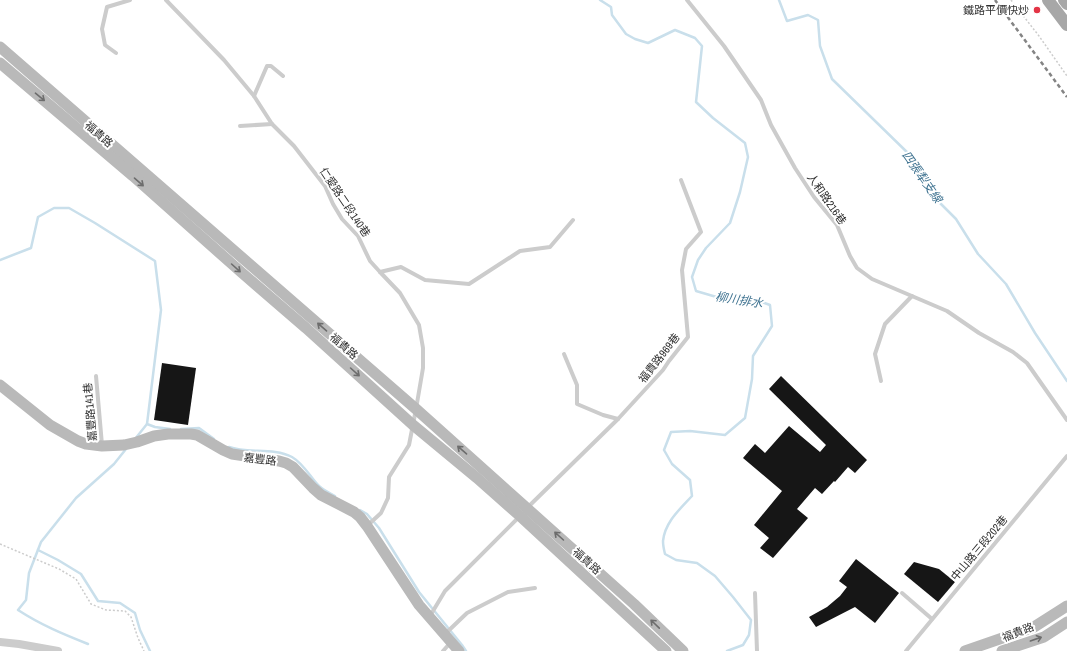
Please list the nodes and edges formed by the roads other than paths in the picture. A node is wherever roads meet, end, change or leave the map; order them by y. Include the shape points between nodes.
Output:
1 (130, 0) edge
2 (166, 0) edge
3 (687, 0) edge
4 (1048, 0) edge
5 (1064, 0) edge
6 (1067, 4) edge
7 (1067, 25) edge
8 (0, 47) edge
9 (116, 53) dead end
10 (0, 63) edge
11 (283, 76) dead end
12 (30, 82) junction
13 (254, 96) junction
14 (272, 124) junction
15 (240, 126) dead end
16 (681, 180) dead end
17 (573, 220) dead end
18 (380, 272) junction
19 (912, 296) junction
20 (564, 354) dead end
21 (96, 376) dead end
22 (881, 381) dead end
23 (0, 385) edge
24 (416, 409) junction
25 (618, 419) junction
26 (1067, 420) edge
27 (413, 425) junction
28 (102, 446) junction
29 (1067, 456) edge
30 (524, 512) junction
31 (367, 526) junction
32 (535, 588) dead end
33 (755, 593) dead end
34 (902, 593) dead end
35 (1067, 606) edge
36 (429, 616) junction
37 (932, 619) junction
38 (1067, 622) edge
39 (448, 638) junction
40 (0, 642) edge
41 (58, 651) edge
42 (443, 651) edge
43 (458, 651) edge
44 (666, 651) edge
45 (683, 651) edge
46 (758, 651) edge
47 (906, 651) edge
48 (965, 651) edge
49 (1002, 651) edge

1 - 9 lane via 107,7 102,29 105,45
2 - 13 lane, 仁愛路二段140巷 via 224,60
3 - 19 lane, 人和路216巷 via 724,46 761,100 771,125 795,168 814,197 837,224 857,268 872,280
4 - 7 main road
5 - 6 main road
8 - 12 street, 福貴路
10 - 12 street, 福貴路
11 - 13 lane via 271,66 267,66
24 -> 12 street, 福貴路
12 -> 27 street, 福貴路
13 - 14 lane, 仁愛路二段140巷
14 - 15 lane
14 - 18 lane, 仁愛路二段140巷 via 294,146 325,186 342,219 358,236 370,261
16 - 25 lane, 福貴路969巷 via 701,232 686,249 682,270 688,337 663,370
17 - 18 lane via 550,247 520,251 469,284 425,280 401,267
18 - 24 lane, 仁愛路二段140巷 via 400,293 419,325 423,368
19 - 22 lane via 884,324 875,354
19 - 26 lane, 人和路216巷 via 946,311 1014,352 1027,363
20 - 25 lane via 577,385 577,404
21 - 28 lane, 嘉豐路141巷
23 - 28 street, 嘉豐路 via 50,425 78,441
24 - 27 lane, 仁愛路二段140巷
30 -> 24 street, 福貴路
25 - 30 lane, 福貴路969巷
27 - 30 street, 福貴路 via 477,478
27 - 31 lane, 仁愛路二段140巷 via 409,446 389,477 388,498 381,513
28 - 31 street, 嘉豐路 via 124,445 168,434 197,435 232,454 286,463 321,495 354,512
29 - 37 lane, 中山路三段202巷
30 - 36 lane, 福貴路969巷 via 445,591
30 - 44 street, 福貴路
45 -> 30 street, 福貴路 via 634,604
31 - 36 street, 嘉豐路
32 - 39 lane via 508,592 467,613
33 - 46 lane
34 - 37 lane
35 - 48 street, 福貴路 via 1034,626
36 - 39 street, 嘉豐路
37 - 47 lane, 中山路三段202巷
49 -> 38 street, 福貴路 via 1044,637
39 - 42 lane
39 - 43 street, 嘉豐路
40 - 41 street

